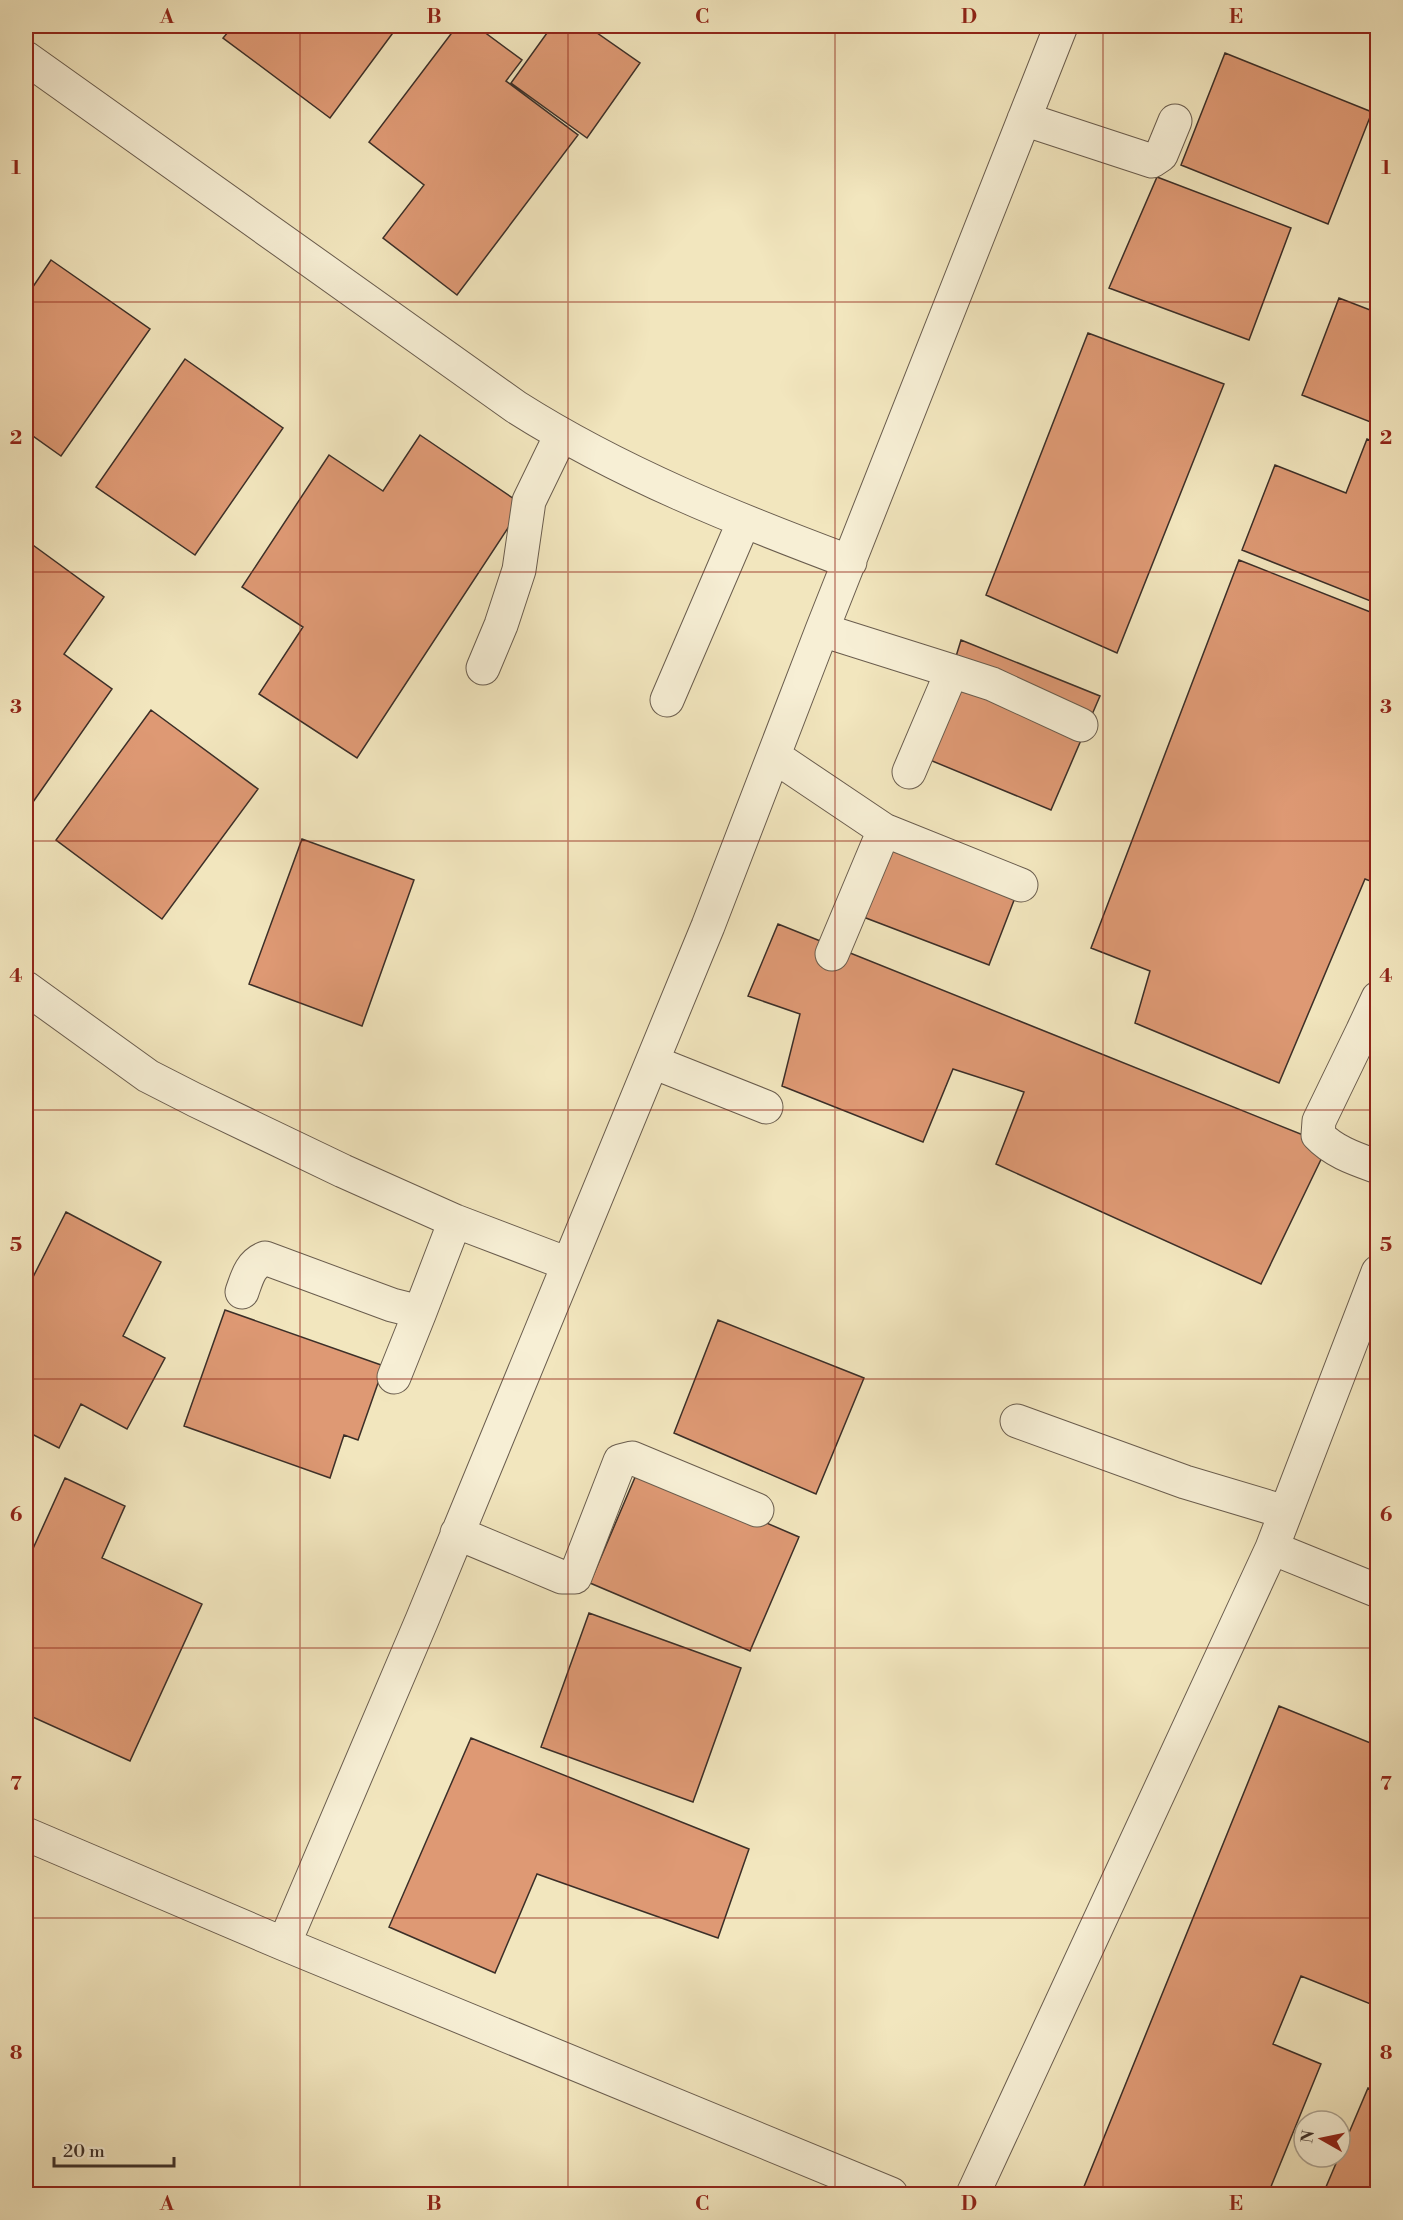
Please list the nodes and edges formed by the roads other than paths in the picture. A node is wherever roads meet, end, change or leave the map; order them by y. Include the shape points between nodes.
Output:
1 (1061, 26) edge
2 (26, 58) edge
3 (1024, 119) junction
4 (1175, 121) dead end
5 (561, 435) junction
6 (744, 521) junction
7 (850, 561) junction
8 (822, 630) junction
9 (483, 668) dead end
10 (952, 671) junction
11 (667, 700) dead end
12 (1080, 725) dead end
13 (774, 756) junction
14 (909, 772) dead end
15 (884, 830) junction
16 (1021, 885) dead end
17 (831, 954) dead end
18 (26, 988) edge
19 (1377, 998) edge
20 (1370, 1034) edge
21 (652, 1062) junction
22 (766, 1107) dead end
23 (1377, 1167) edge
24 (455, 1221) junction
25 (568, 1264) junction
26 (1377, 1272) edge
27 (242, 1292) dead end
28 (420, 1312) junction
29 (394, 1377) dead end
30 (1017, 1421) dead end
31 (757, 1510) dead end
32 (1285, 1512) junction
33 (457, 1533) junction
34 (1272, 1548) junction
35 (1377, 1591) edge
36 (26, 1834) edge
37 (284, 1944) junction
38 (891, 2194) edge
39 (973, 2194) edge

1 - 3 street
2 - 5 street via 506,400
3 - 4 street via 1152,161 1161,155
3 - 7 street
5 - 6 street
5 - 9 street via 529,501 519,570
6 - 7 street
6 - 11 street
7 - 8 street
8 - 10 street
8 - 13 street
10 - 12 street via 992,684
10 - 14 street
13 - 15 street
13 - 21 street
15 - 16 street
15 - 17 street
18 - 24 street via 148,1076 267,1136
19 - 20 street
20 - 23 street via 1319,1121 1318,1136 1338,1151
21 - 22 street
21 - 25 street
24 - 25 street
24 - 28 street
25 - 33 street
26 - 32 street
27 - 28 street via 251,1268 265,1258
28 - 29 street
30 - 32 street via 1185,1482
31 - 33 street via 632,1458 620,1461 575,1577 562,1577
32 - 34 street
33 - 37 street
34 - 35 street
34 - 39 street
36 - 37 street
37 - 38 street

